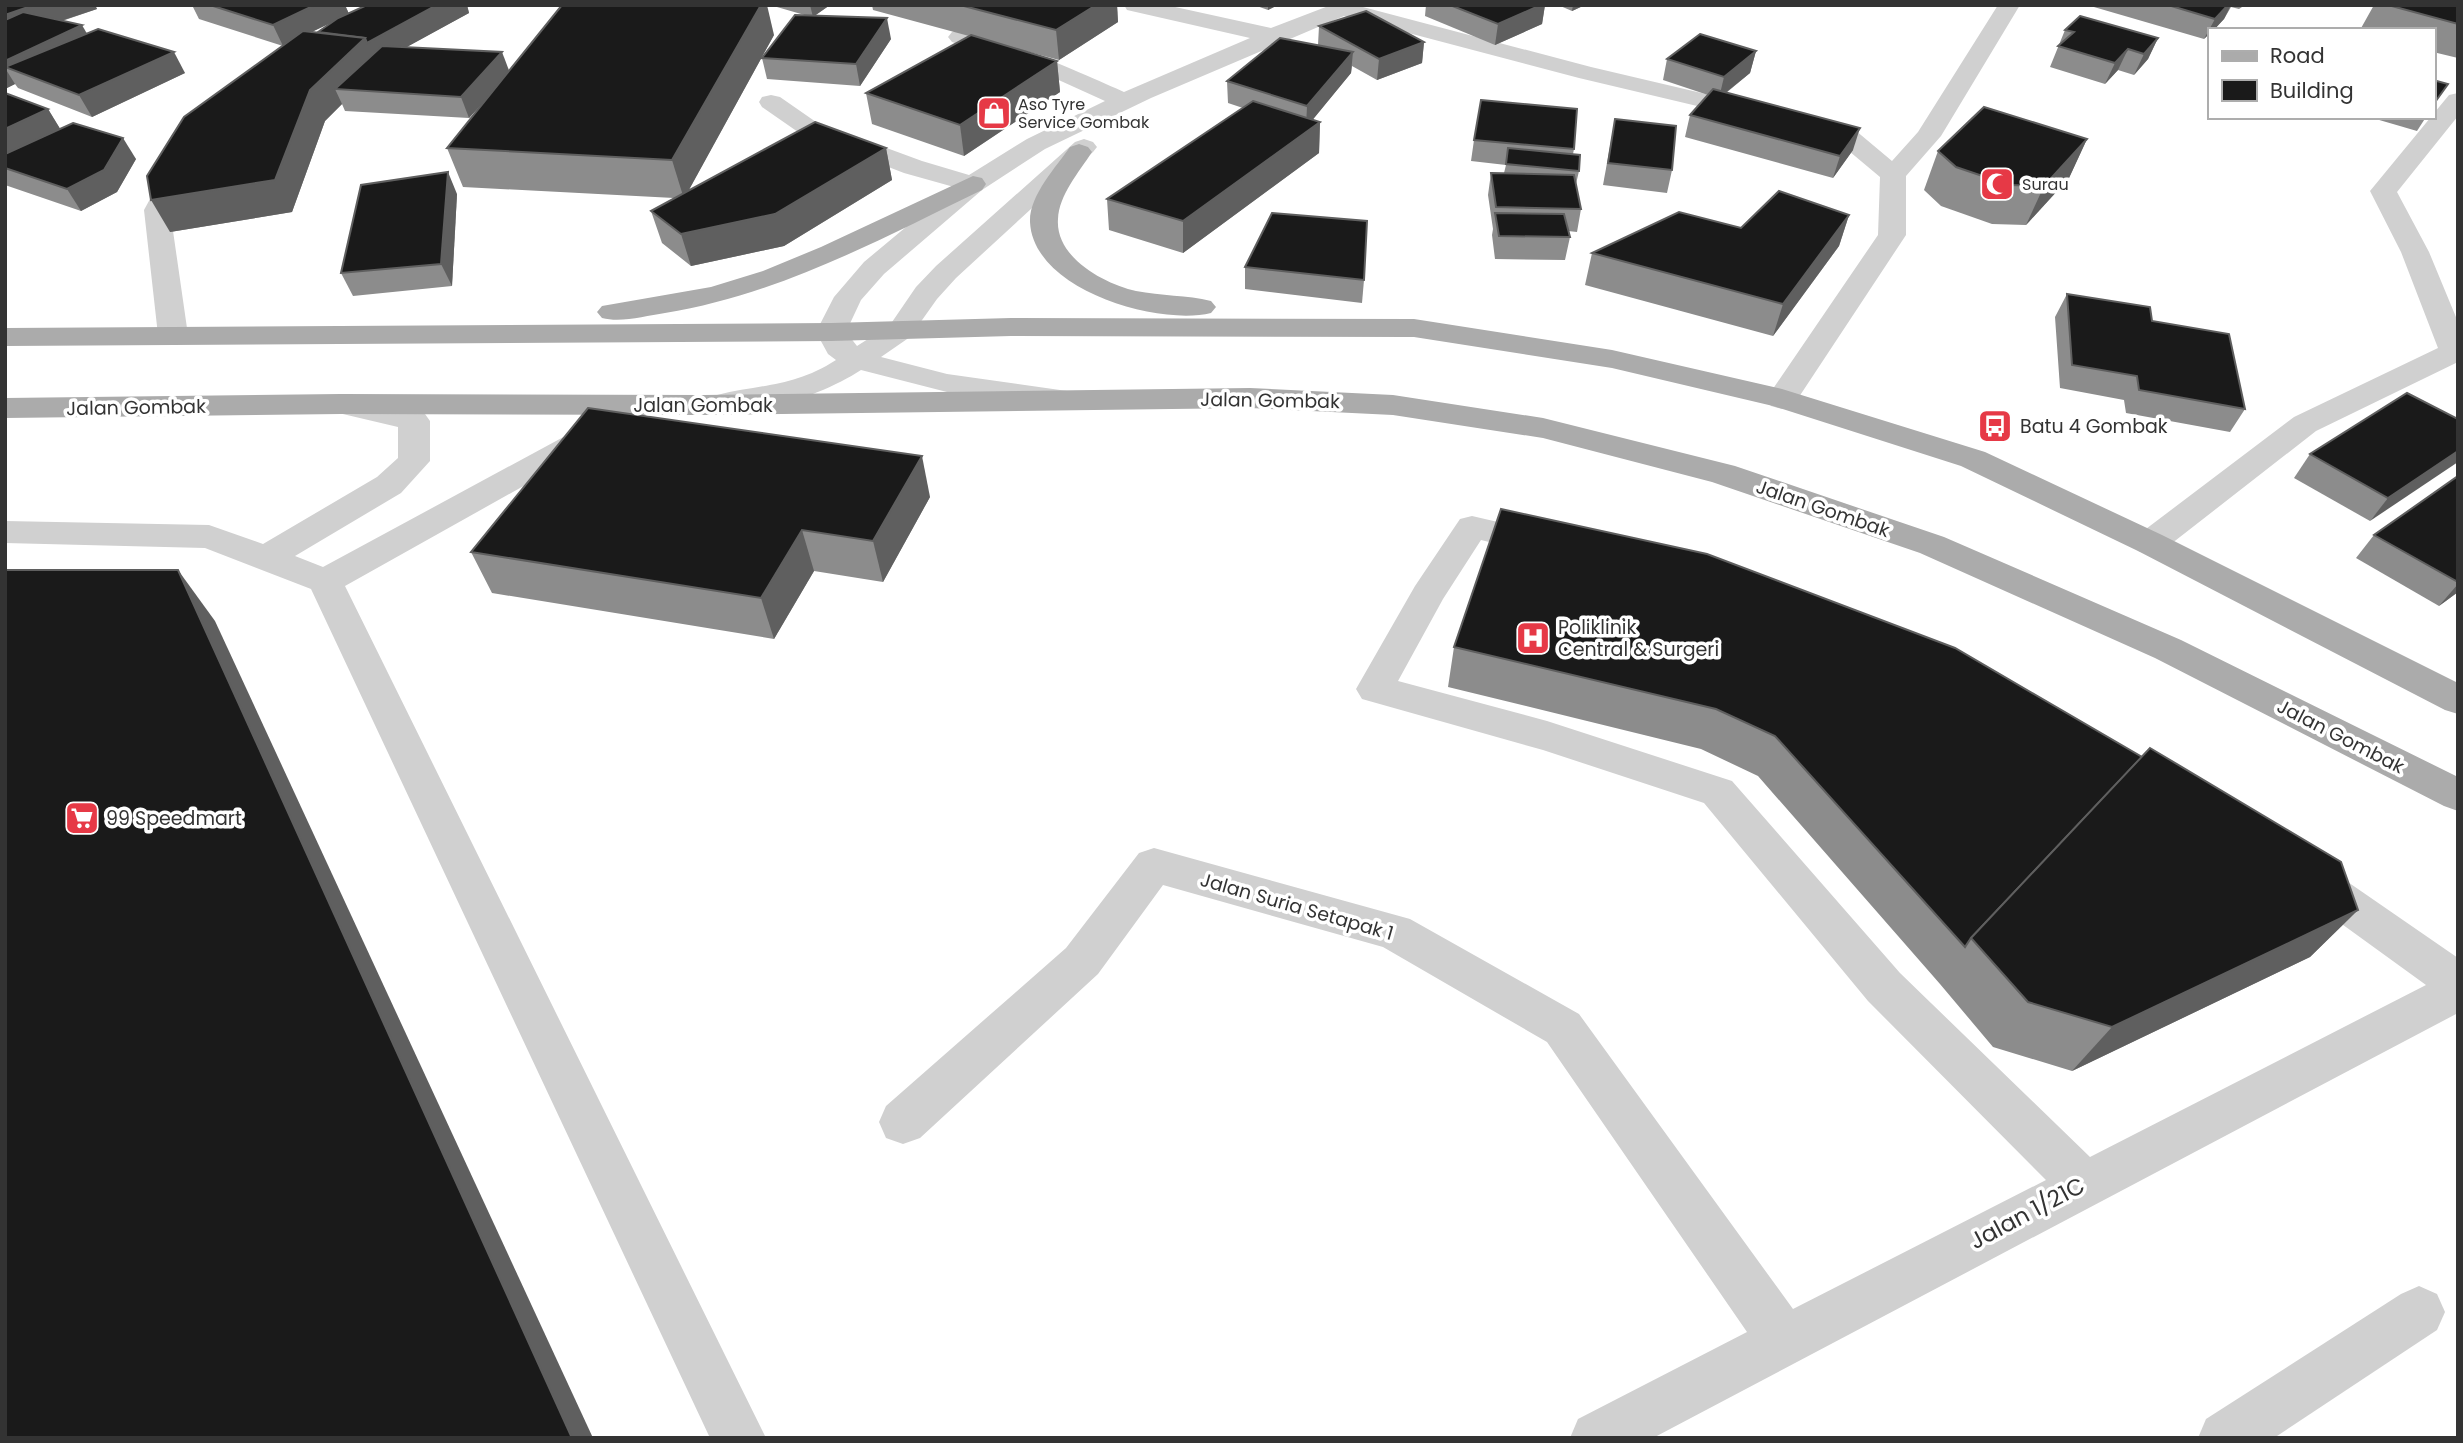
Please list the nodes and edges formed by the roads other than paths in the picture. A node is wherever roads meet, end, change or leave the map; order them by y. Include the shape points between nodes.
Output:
1 (1135, 5) edge
2 (1217, 5) edge
3 (2009, 5) edge
4 (1348, 7) edge
5 (1303, 23) junction
6 (1274, 36) junction
7 (960, 37) dead end
8 (1133, 97) junction
9 (2458, 100) edge
10 (771, 102) dead end
11 (200, 141) edge
12 (1079, 152) junction
13 (1893, 175) junction
14 (973, 184) junction
15 (1414, 328) junction
16 (831, 331) junction
17 (900, 331) junction
18 (173, 335) junction
19 (5, 337) edge
20 (2456, 350) edge
21 (857, 360) junction
22 (1782, 399) junction
23 (1065, 400) junction
24 (341, 404) junction
25 (645, 405) junction
26 (704, 405) junction
27 (5, 408) edge
28 (5, 532) edge
29 (2150, 543) junction
30 (1579, 552) edge
31 (267, 558) junction
32 (325, 581) junction
33 (2458, 700) edge
34 (2458, 795) edge
35 (2291, 864) edge
36 (2458, 983) edge
37 (2458, 991) edge
38 (903, 1122) dead end
39 (2084, 1184) junction
40 (2419, 1311) dead end
41 (1784, 1341) junction
42 (739, 1438) edge
43 (1597, 1438) edge
44 (2225, 1438) edge

1 - 6 street
2 - 5 street
3 - 13 street via 1928,136
4 - 5 street
4 - 13 street via 1587,73 1846,135
5 - 6 street
6 - 8 street
7 - 8 street
8 - 12 street
8 - 14 street via 1036,144
9 - 20 street via 2384,191
10 - 14 street via 807,127
11 - 18 street via 189,149 156,210
12 - 15 main road via 1051,195 1043,221 1062,264 1082,280 1113,295
12 - 17 street via 946,272
13 - 22 street via 1892,235
14 - 16 street via 874,268 848,297
14 - 18 main road via 822,257 744,286 675,303 612,312
15 - 17 main road
15 - 22 main road via 1612,359
16 - 17 main road
16 - 18 main road
16 - 21 street via 839,348
17 - 21 street
18 - 19 main road
20 - 29 street via 2305,424
21 - 23 street via 947,383
21 - 26 street via 827,379 779,395
22 - 29 main road via 1973,459
23 - 26 main road, Jalan Gombak
23 - 34 main road, Jalan Gombak via 1250,398 1393,405 1543,428 1723,474 1957,555 2168,649
24 - 25 main road, Jalan Gombak
24 - 27 main road, Jalan Gombak
24 - 31 street via 414,421 414,461 389,485
25 - 26 main road, Jalan Gombak
25 - 32 street
28 - 31 street via 209,537
29 - 33 main road
30 - 39 street via 1472,527 1375,689 1547,736 1718,792 1884,987
31 - 32 street
32 - 42 street
35 - 36 street
37 - 39 street, Jalan 1/21C
38 - 41 street, Jalan Suria Setapak 1 via 1082,961 1154,865 1395,932 1563,1028
39 - 41 street, Jalan 1/21C
40 - 44 street
41 - 43 street, Jalan 1/21C

